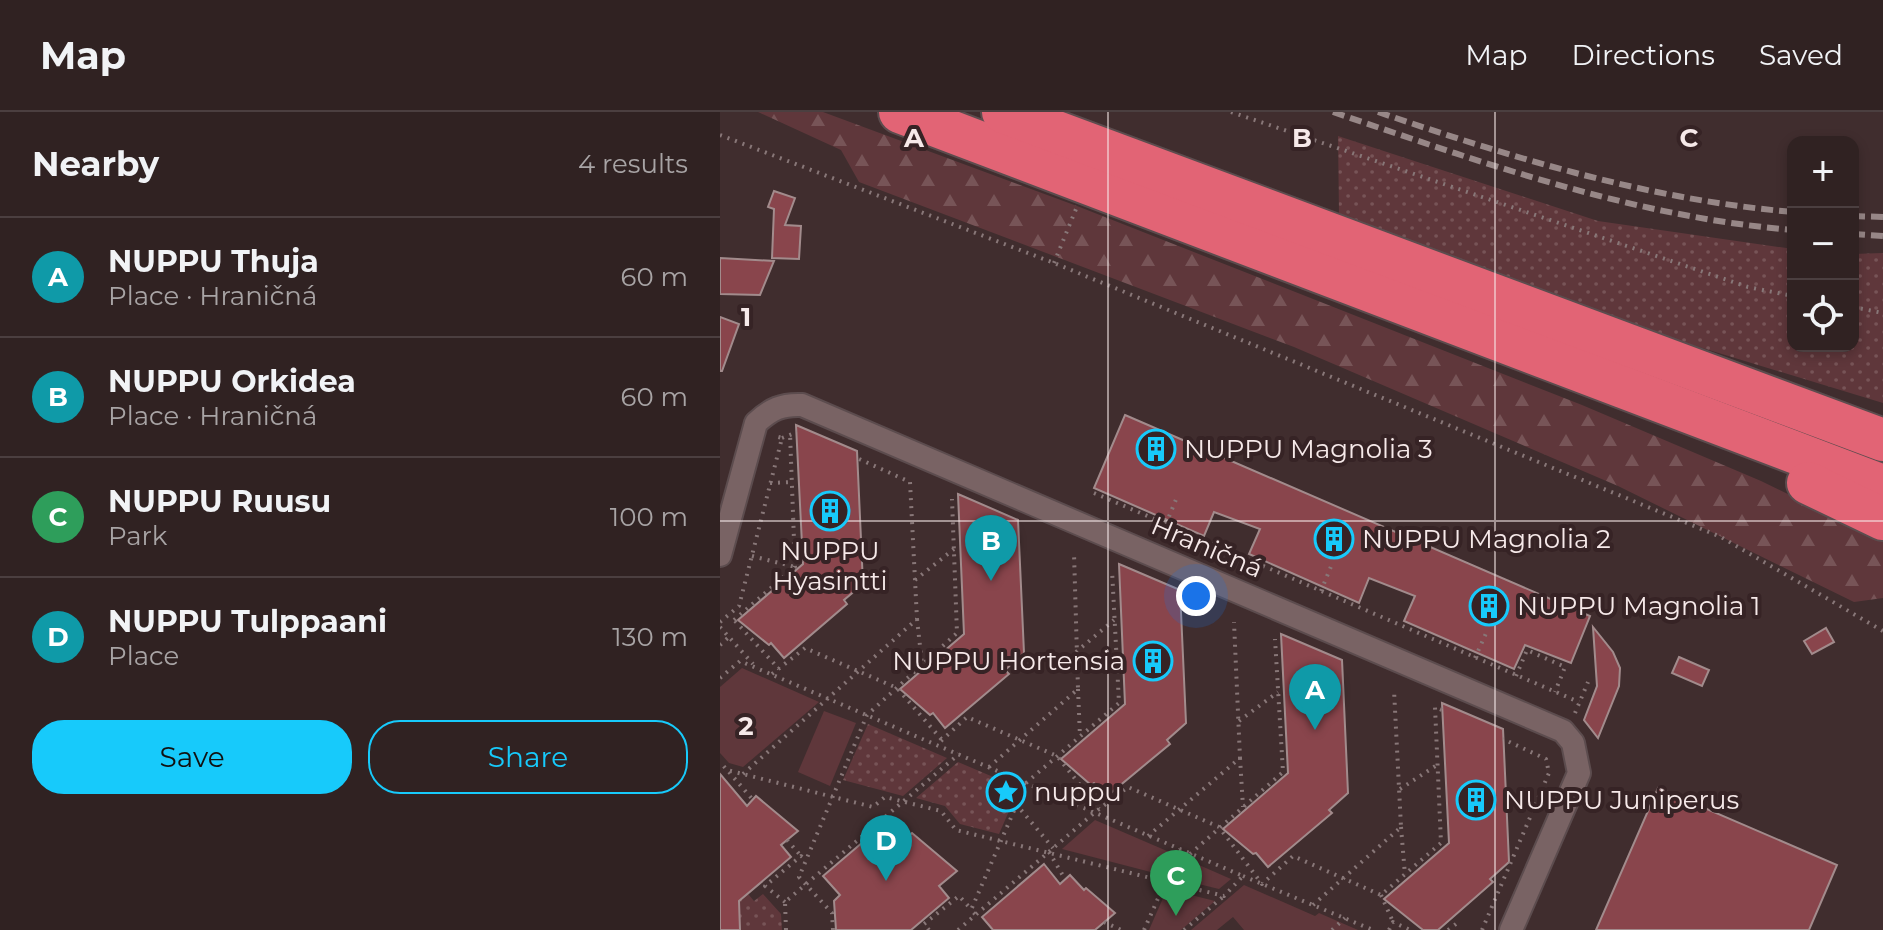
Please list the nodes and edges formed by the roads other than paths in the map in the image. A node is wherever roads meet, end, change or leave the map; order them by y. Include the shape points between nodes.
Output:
1 (900, 112) edge
2 (1003, 112) edge
3 (1727, 381) junction
4 (1883, 409) edge
5 (1714, 420) junction
6 (1883, 440) edge
7 (1883, 486) edge
8 (1883, 519) edge
9 (720, 555) edge
10 (1511, 930) edge

1 - 5 highway
2 - 3 highway
3 - 4 highway via 1790,384
3 - 6 highway
5 - 7 highway
5 - 8 highway via 1793,476
9 - 10 street, Hraničná via 756,423 785,404 802,405 1563,731 1573,743 1579,773

